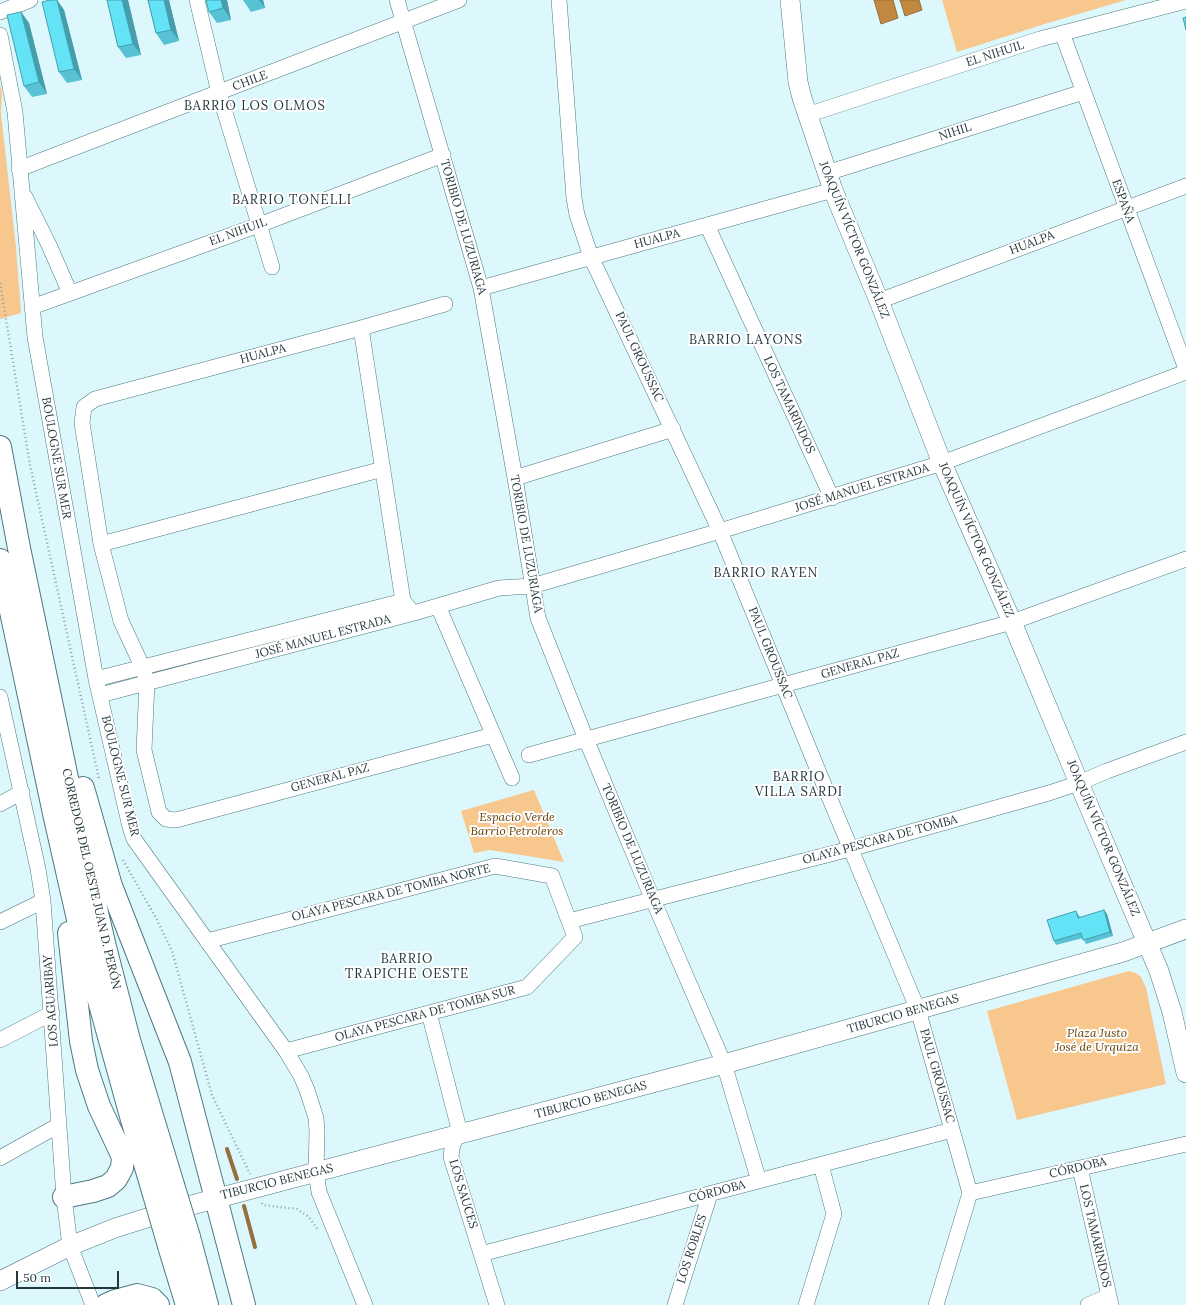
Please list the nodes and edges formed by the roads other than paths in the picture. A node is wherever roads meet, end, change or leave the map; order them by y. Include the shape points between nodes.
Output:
1 (30, 0) edge
2 (197, 0) edge
3 (397, 0) edge
4 (459, 0) edge
5 (559, 0) edge
6 (790, 0) edge
7 (1186, 1) edge
8 (0, 12) edge
9 (402, 22) junction
10 (1062, 33) junction
11 (0, 35) edge
12 (1083, 92) junction
13 (219, 93) junction
14 (807, 115) junction
15 (443, 155) junction
16 (19, 169) junction
17 (830, 181) junction
18 (1186, 186) edge
19 (21, 189) junction
20 (1126, 208) junction
21 (259, 224) junction
22 (707, 225) junction
23 (591, 257) junction
24 (272, 267) dead end
25 (481, 288) junction
26 (70, 293) junction
27 (879, 301) junction
28 (445, 304) dead end
29 (32, 307) junction
30 (361, 328) junction
31 (1186, 370) edge
32 (673, 429) junction
33 (0, 447) edge
34 (942, 464) junction
35 (383, 469) junction
36 (515, 478) junction
37 (832, 498) junction
38 (720, 531) junction
39 (101, 544) junction
40 (1186, 559) edge
41 (0, 560) edge
42 (532, 586) junction
43 (403, 601) junction
44 (438, 606) junction
45 (414, 613) junction
46 (1012, 622) junction
47 (142, 666) junction
48 (96, 679) junction
49 (147, 682) junction
50 (783, 685) junction
51 (100, 695) junction
52 (0, 697) edge
53 (54, 716) junction
54 (493, 735) junction
55 (586, 739) junction
56 (1186, 742) edge
57 (529, 755) dead end
58 (512, 778) dead end
59 (1079, 783) junction
60 (22, 792) junction
61 (0, 804) edge
62 (55, 818) junction
63 (850, 849) junction
64 (653, 900) junction
65 (43, 901) junction
66 (569, 921) junction
67 (0, 922) edge
68 (1186, 929) edge
69 (207, 941) junction
70 (1147, 943) junction
71 (918, 1010) junction
72 (52, 1013) junction
73 (429, 1013) junction
74 (0, 1040) edge
75 (286, 1051) junction
76 (724, 1064) junction
77 (1186, 1073) edge
78 (59, 1125) junction
79 (952, 1130) junction
80 (457, 1135) junction
81 (1186, 1144) edge
82 (0, 1158) edge
83 (821, 1165) junction
84 (1080, 1168) junction
85 (316, 1172) junction
86 (759, 1181) junction
87 (163, 1188) junction
88 (970, 1193) junction
89 (710, 1194) junction
90 (64, 1197) junction
91 (216, 1198) junction
92 (70, 1246) junction
93 (481, 1254) junction
94 (0, 1281) edge
95 (1110, 1300) edge
96 (93, 1305) edge
97 (106, 1305) edge
98 (158, 1305) edge
99 (186, 1305) edge
100 (207, 1305) edge
101 (244, 1305) edge
102 (365, 1305) edge
103 (498, 1305) edge
104 (675, 1305) edge
105 (806, 1305) edge
106 (936, 1305) edge
107 (1088, 1305) edge

1 - 8 street
2 - 13 street
3 - 9 street, TORIBIO DE LUZURIAGA
4 - 9 street, CHILE
5 - 23 street, PAUL GROUSSAC via 574,198
6 - 14 main road, JOAQUÍN VÍCTOR GONZÁLEZ via 798,82
7 - 10 street, EL NIHUIL
9 - 13 street, CHILE
9 - 15 street, TORIBIO DE LUZURIAGA
10 - 12 street, ESPAÑA
10 - 14 street, EL NIHUIL
11 - 16 street, BOULOGNE SUR MER via 15,112
12 - 17 street, NIHIL
12 - 20 street, ESPAÑA
13 - 16 street, CHILE
13 - 21 street
14 - 17 main road, JOAQUÍN VÍCTOR GONZÁLEZ
15 - 21 street, EL NIHUIL
15 - 25 street, TORIBIO DE LUZURIAGA
16 - 19 street, BOULOGNE SUR MER
17 - 22 street, HUALPA
17 - 27 main road, JOAQUÍN VÍCTOR GONZÁLEZ
18 - 20 street, HUALPA
19 - 26 street, BOULOGNE SUR MER
19 - 29 street, BOULOGNE SUR MER
20 - 27 street, HUALPA
20 - 31 street, ESPAÑA
21 - 24 street
21 - 26 street, EL NIHUIL
22 - 23 street, HUALPA
22 - 37 street, LOS TAMARINDOS
23 - 25 street, HUALPA
23 - 32 street, PAUL GROUSSAC
25 - 36 street, TORIBIO DE LUZURIAGA
26 - 29 street, EL NIHUIL
27 - 34 main road, JOAQUÍN VÍCTOR GONZÁLEZ
28 - 30 street, HUALPA
29 - 48 street, BOULOGNE SUR MER via 35,337
30 - 35 street
30 - 39 street, HUALPA via 95,399 84,407 82,423
31 - 34 street, JOSÉ MANUEL ESTRADA
32 - 36 street
32 - 38 street, PAUL GROUSSAC
33 - 53 highway, CORREDOR DEL OESTE JUAN D. PERÓN
34 - 37 street, JOSÉ MANUEL ESTRADA
34 - 46 main road, JOAQUÍN VÍCTOR GONZÁLEZ
35 - 39 street
35 - 43 street
36 - 42 street, TORIBIO DE LUZURIAGA
37 - 38 street, JOSÉ MANUEL ESTRADA
38 - 42 street, JOSÉ MANUEL ESTRADA
38 - 50 street, PAUL GROUSSAC
39 - 47 street via 121,621
40 - 46 street, GENERAL PAZ
41 - 62 highway, CORREDOR DEL OESTE JUAN D. PERÓN
42 - 44 street, JOSÉ MANUEL ESTRADA via 499,588
42 - 55 street, TORIBIO DE LUZURIAGA via 538,618
43 - 45 street
43 - 47 street, JOSÉ MANUEL ESTRADA
44 - 45 street, JOSÉ MANUEL ESTRADA
44 - 54 street
45 - 49 street, JOSÉ MANUEL ESTRADA
46 - 50 street, GENERAL PAZ
46 - 59 main road, JOAQUÍN VÍCTOR GONZÁLEZ
47 - 48 street, JOSÉ MANUEL ESTRADA
47 - 49 street
48 - 51 street, BOULOGNE SUR MER
49 - 51 street, JOSÉ MANUEL ESTRADA
49 - 54 street, GENERAL PAZ via 144,750 159,812 166,819 176,820
50 - 55 street, GENERAL PAZ
50 - 63 street, PAUL GROUSSAC
51 - 69 street, BOULOGNE SUR MER via 134,839
52 - 60 street, LOS AGUARIBAY
53 - 87 highway, CORREDOR DEL OESTE JUAN D. PERÓN via 78,831
53 - 91 highway via 76,765 111,886 180,1062
54 - 58 street
55 - 57 street, GENERAL PAZ
55 - 64 street, TORIBIO DE LUZURIAGA
56 - 59 street, OLAYA PESCARA DE TOMBA
59 - 63 street, OLAYA PESCARA DE TOMBA
59 - 70 main road, JOAQUÍN VÍCTOR GONZÁLEZ
60 - 61 street
60 - 65 street, LOS AGUARIBAY
62 - 87 highway, CORREDOR DEL OESTE JUAN D. PERÓN via 85,950 131,1116
62 - 90 highway via 81,1041 99,1106 123,1157 122,1168 116,1179 108,1186
63 - 64 street, OLAYA PESCARA DE TOMBA
63 - 71 street, PAUL GROUSSAC
64 - 66 street, OLAYA PESCARA DE TOMBA
64 - 76 street, TORIBIO DE LUZURIAGA
65 - 67 street
65 - 72 street, LOS AGUARIBAY
66 - 69 street, OLAYA PESCARA DE TOMBA NORTE via 552,876 495,866
66 - 73 street, OLAYA PESCARA DE TOMBA SUR via 575,937 527,987
68 - 70 main road, TIBURCIO BENEGAS
69 - 75 street, BOULOGNE SUR MER
70 - 71 main road, TIBURCIO BENEGAS
70 - 77 main road, JOAQUÍN VÍCTOR GONZÁLEZ via 1164,985
71 - 76 main road, TIBURCIO BENEGAS
71 - 79 street, PAUL GROUSSAC
72 - 74 street
72 - 78 street, LOS AGUARIBAY
73 - 75 street, OLAYA PESCARA DE TOMBA SUR
73 - 80 street, LOS SAUCES via 456,1115
75 - 85 street, BOULOGNE SUR MER via 307,1090 316,1118
76 - 80 main road, TIBURCIO BENEGAS
76 - 86 street, TORIBIO DE LUZURIAGA
78 - 82 street
78 - 90 street, LOS AGUARIBAY
79 - 83 street, CÓRDOBA
79 - 88 street, PAUL GROUSSAC
80 - 85 main road, TIBURCIO BENEGAS
80 - 93 street, LOS SAUCES via 451,1157
81 - 84 street, CÓRDOBA
83 - 86 street, CÓRDOBA
83 - 105 street via 834,1214
84 - 88 street, CÓRDOBA
84 - 95 street, LOS TAMARINDOS
85 - 91 main road, TIBURCIO BENEGAS
85 - 102 street, BOULOGNE SUR MER via 320,1192
86 - 89 street, CÓRDOBA
87 - 99 highway, CORREDOR DEL OESTE JUAN D. PERÓN, bridge via 169,1246
87 - 100 highway, CORREDOR DEL OESTE JUAN D. PERÓN, bridge via 189,1236
88 - 106 street
89 - 93 street, CÓRDOBA
89 - 104 street, LOS ROBLES
90 - 92 street, LOS AGUARIBAY
91 - 92 main road, TIBURCIO BENEGAS via 128,1224
91 - 101 highway
92 - 94 main road, TIBURCIO BENEGAS
92 - 96 street, LOS AGUARIBAY
93 - 103 street, LOS SAUCES
95 - 107 street
97 - 98 highway via 136,1295 152,1298

